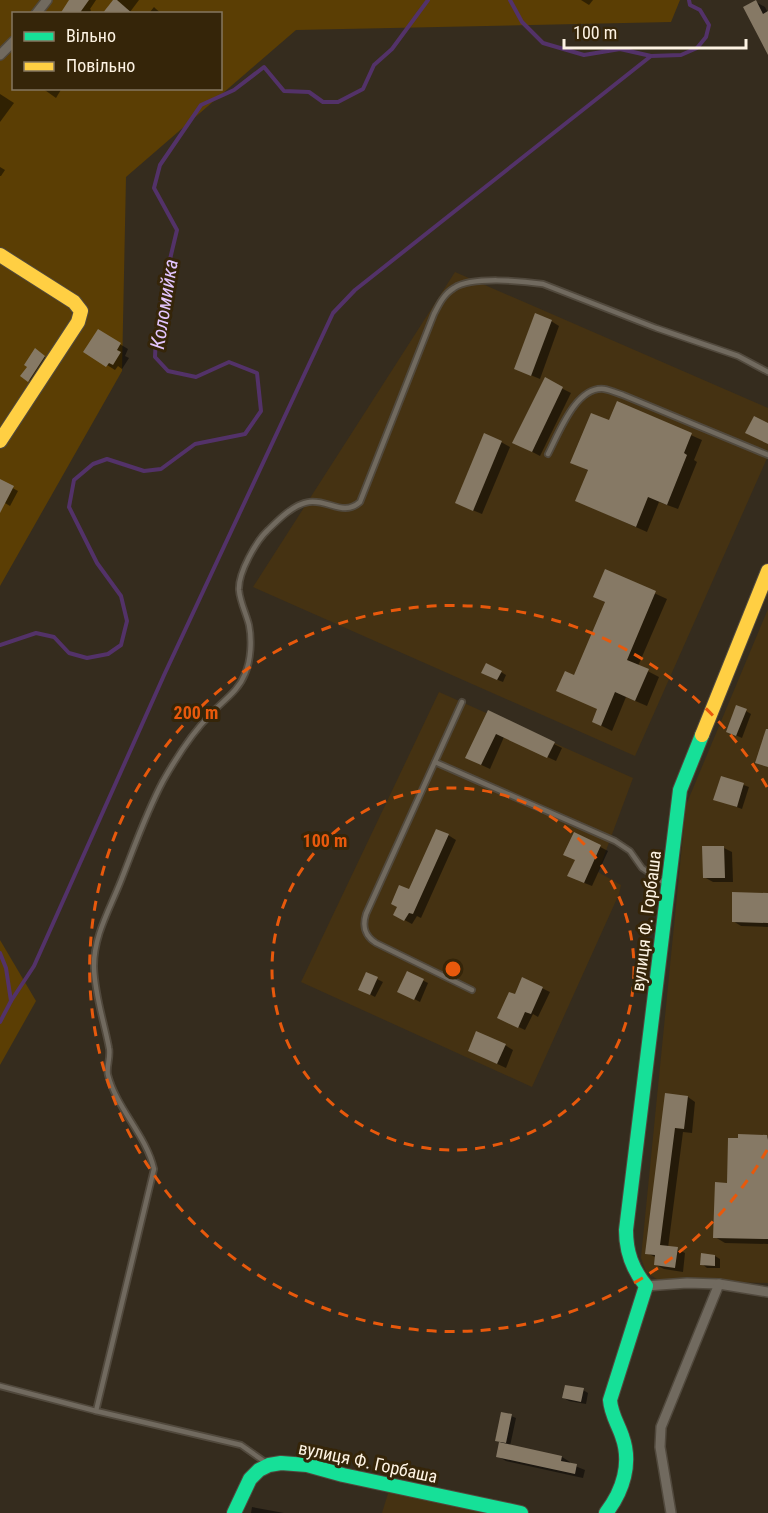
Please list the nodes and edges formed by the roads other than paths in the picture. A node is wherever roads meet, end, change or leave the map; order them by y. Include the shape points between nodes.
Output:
1 (47, 0) edge
2 (38, 12) edge
3 (12, 43) edge
4 (0, 55) edge
5 (0, 255) edge
6 (768, 372) edge
7 (0, 441) edge
8 (548, 454) dead end
9 (768, 455) edge
10 (768, 571) edge
11 (462, 702) dead end
12 (435, 762) junction
13 (668, 885) junction
14 (472, 990) dead end
15 (719, 1284) junction
16 (646, 1286) junction
17 (768, 1292) edge
18 (0, 1386) edge
19 (96, 1411) junction
20 (270, 1465) junction
21 (234, 1513) edge
22 (520, 1513) edge
23 (606, 1513) edge
24 (671, 1513) edge

1 - 2 street
3 - 4 street
5 - 7 street via 74,302 81,311 78,322
6 - 19 lane via 738,356 551,287 523,281 464,283 448,292 434,314 360,502 348,509 320,502 303,503 257,542 239,589 250,627 246,673 239,686 194,732 163,780 141,824 98,940 94,965 96,993 110,1052 108,1074 154,1168
8 - 9 lane via 574,404 592,391 604,389
10 - 13 street, вулиця Ф. Горбаша via 681,783
11 - 12 lane
12 - 13 lane via 615,841 630,851 642,868
12 - 14 lane via 364,926 376,943
13 - 16 street, вулиця Ф. Горбаша via 626,1230 630,1262
15 - 16 street
15 - 17 street
15 - 24 street via 661,1427 660,1447
16 - 23 street via 610,1400 611,1414 628,1456 622,1482
18 - 19 lane
19 - 20 lane via 241,1445
20 - 21 street via 250,1479
20 - 22 street, вулиця Ф. Горбаша via 316,1467

